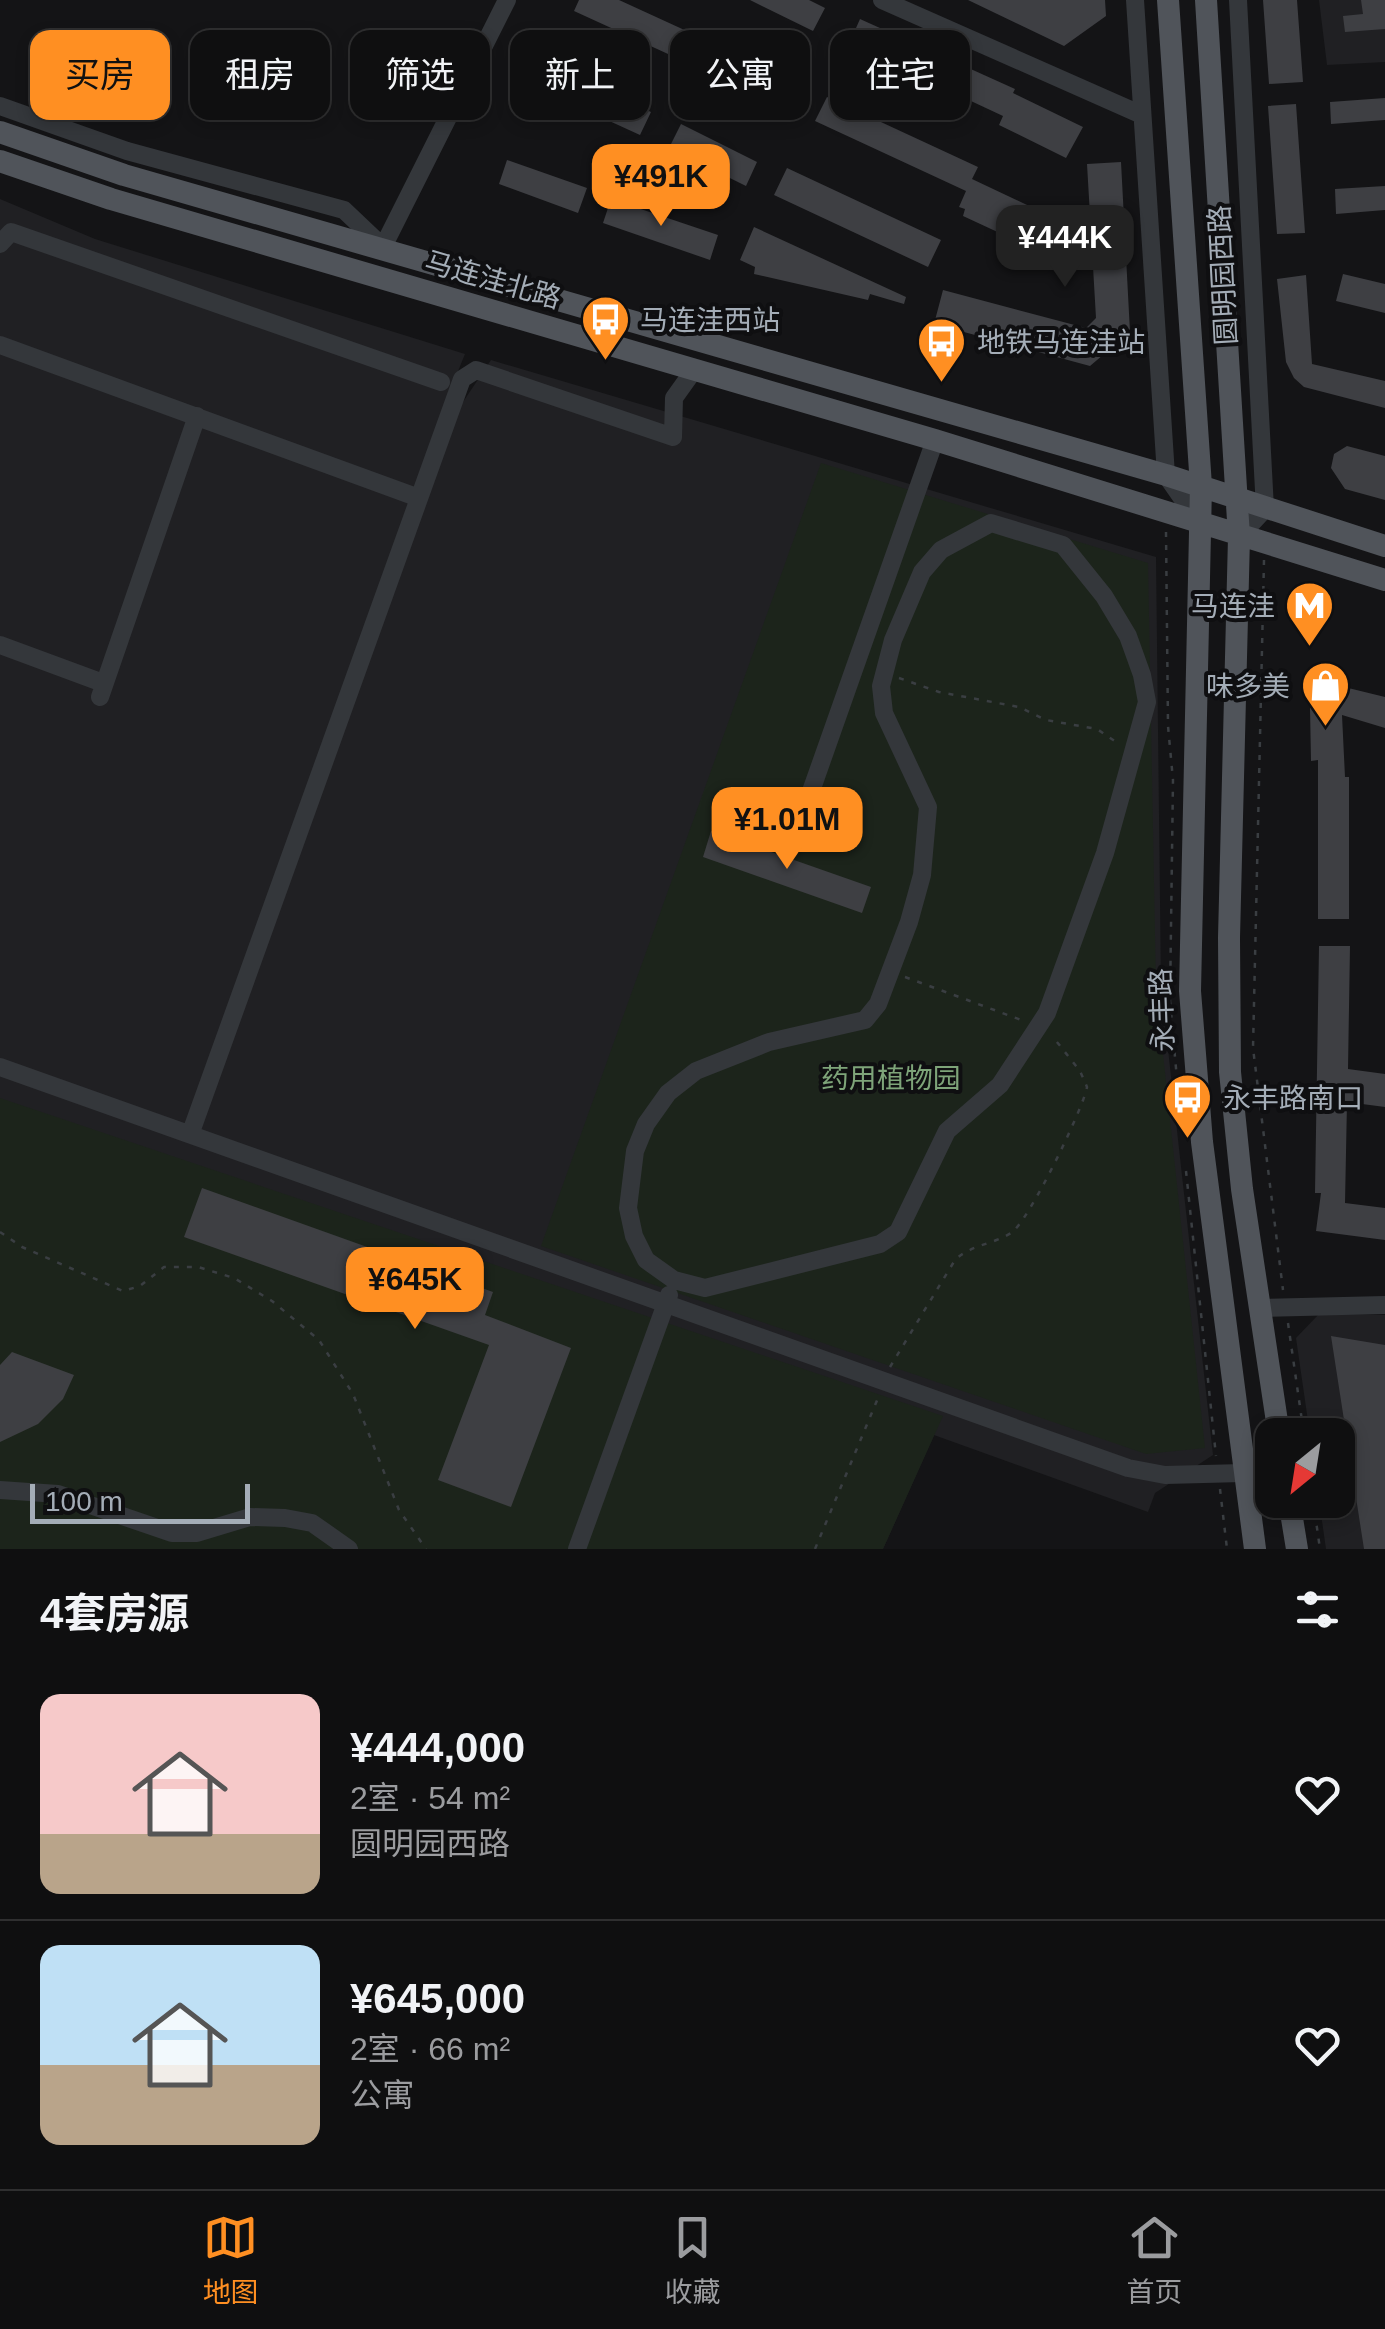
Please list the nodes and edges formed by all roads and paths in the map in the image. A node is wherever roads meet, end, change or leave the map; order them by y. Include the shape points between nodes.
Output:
1 (507, 0) edge
2 (882, 0) edge
3 (1135, 0) edge
4 (1168, 0) edge
5 (1206, 0) edge
6 (1238, 0) edge
7 (0, 106) edge
8 (1142, 115) junction
9 (0, 132) edge
10 (0, 162) edge
11 (0, 244) edge
12 (382, 247) junction
13 (0, 344) edge
14 (694, 370) junction
15 (441, 382) dead end
16 (197, 416) junction
17 (935, 440) junction
18 (1166, 475) junction
19 (1201, 486) junction
20 (420, 498) junction
21 (1238, 500) junction
22 (1265, 509) junction
23 (1200, 524) junction
24 (1239, 536) junction
25 (1264, 544) junction
26 (1385, 546) edge
27 (1385, 580) edge
28 (0, 644) edge
29 (884, 673) junction
30 (1134, 750) junction
31 (798, 828) dead end
32 (891, 970) junction
33 (1038, 1028) junction
34 (0, 1067) edge
35 (191, 1132) junction
36 (0, 1232) edge
37 (674, 1280) junction
38 (666, 1303) junction
39 (1385, 1305) edge
40 (1286, 1307) junction
41 (1260, 1308) junction
42 (885, 1382) junction
43 (1276, 1418) edge
44 (1302, 1418) edge
45 (1244, 1472) junction
46 (0, 1490) edge
47 (1292, 1518) edge
48 (1316, 1518) edge
49 (349, 1549) edge
50 (426, 1549) edge
51 (577, 1549) edge
52 (815, 1549) edge
53 (1255, 1549) edge
54 (1297, 1549) edge
55 (1320, 1549) edge

1 - 12 street
2 - 8 street
3 - 8 street
4 - 19 main road, 圆明园西路
5 - 21 main road, 圆明园西路
6 - 22 street, 圆明园西路
7 - 12 street, 马连洼北路 via 127,151 344,210
8 - 18 street
9 - 12 main road, 马连洼北路 via 124,175
10 - 14 main road, 马连洼北路
11 - 15 street via 11,232
12 - 18 main road, 马连洼北路
13 - 16 street
14 - 17 main road, 马连洼北路
14 - 20 street via 674,398 673,438 476,370 462,380
16 - 20 street
16 - 28 street via 101,690
17 - 23 main road, 马连洼北路
17 - 31 street
18 - 19 main road, 马连洼北路
18 - 23 street
19 - 21 main road, 马连洼北路
19 - 23 main road, 圆明园西路
20 - 35 street
21 - 22 main road
21 - 24 main road, 圆明园西路
22 - 24 street
22 - 26 main road
23 - 24 main road, 马连洼北路
23 - 45 main road, 永丰路 via 1190,991
24 - 25 main road
24 - 41 main road via 1229,1038
25 - 27 main road
25 - 40 path via 1253,1048
29 - 30 path via 1096,729
29 - 30 street via 922,572 940,550 991,523 1063,545 1104,596 1142,675 1147,702
29 - 32 street via 884,713 928,807 922,875
30 - 33 street via 1074,945
32 - 33 path
32 - 37 street via 865,1020 768,1042 696,1071 668,1093 646,1124 635,1151 628,1208 646,1260
33 - 37 street via 1000,1085 946,1131 898,1232 880,1244 705,1288
33 - 42 path via 1080,1071 1086,1094 1031,1212 1010,1234 955,1260
34 - 35 street
35 - 38 street
36 - 50 path via 124,1291 164,1267 198,1268 234,1278 272,1301 319,1340 353,1394 399,1510
37 - 38 street
38 - 42 street
38 - 51 street
39 - 40 street
40 - 41 street
40 - 44 path
41 - 43 main road
42 - 45 street via 1128,1468 1165,1475
42 - 52 path
45 - 53 main road, 永丰路
46 - 49 street via 58,1494 172,1533 197,1533 250,1517 285,1518 312,1523
47 - 54 main road
48 - 55 path

